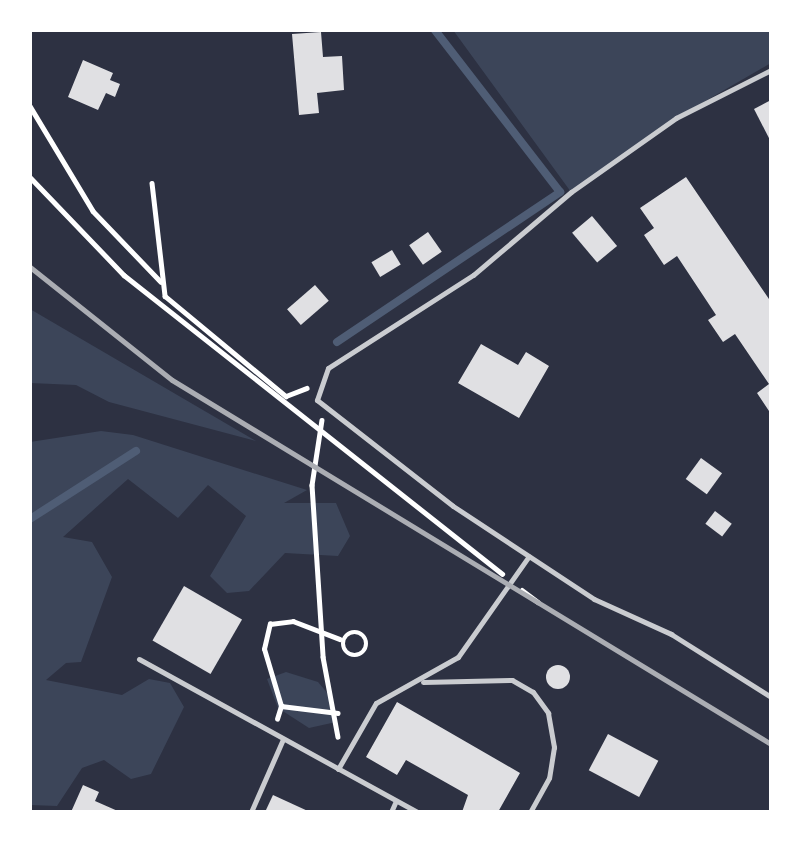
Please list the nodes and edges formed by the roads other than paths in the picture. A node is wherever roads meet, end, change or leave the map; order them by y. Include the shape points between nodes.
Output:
1 (771, 70) edge
2 (529, 555) junction
3 (139, 659) dead end
4 (423, 682) junction
5 (771, 697) edge
6 (283, 739) junction
7 (338, 769) junction
8 (396, 800) junction
9 (251, 812) edge
10 (391, 812) edge
11 (417, 812) edge
12 (530, 812) edge

1 - 2 lane via 676,118 571,192 473,275 328,368 318,384 325,412
2 - 4 lane via 458,657
2 - 5 lane
3 - 6 lane
4 - 7 lane via 376,703
4 - 12 lane via 512,680 533,692 548,713 554,747 549,778
6 - 7 lane
6 - 9 lane
7 - 8 lane
8 - 10 lane
8 - 11 lane

